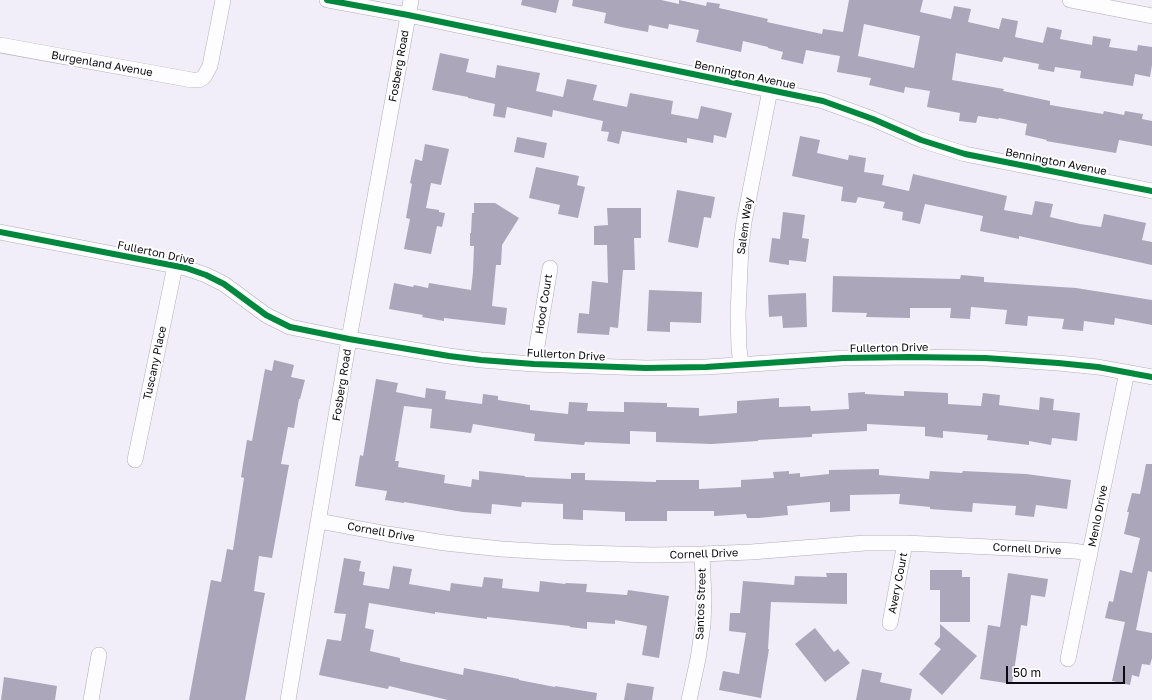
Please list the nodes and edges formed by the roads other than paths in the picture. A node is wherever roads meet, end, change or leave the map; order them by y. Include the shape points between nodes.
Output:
1 (223, 0) edge
2 (327, 0) edge
3 (411, 0) edge
4 (1070, 0) edge
5 (408, 15) junction
6 (1152, 16) edge
7 (0, 45) edge
8 (770, 90) junction
9 (1152, 192) edge
10 (0, 232) edge
11 (175, 266) junction
12 (550, 268) dead end
13 (349, 340) junction
14 (534, 364) junction
15 (741, 365) junction
16 (1127, 372) junction
17 (1152, 377) edge
18 (135, 460) dead end
19 (319, 522) junction
20 (905, 543) junction
21 (702, 554) junction
22 (1090, 554) junction
23 (890, 623) dead end
24 (99, 655) dead end
25 (1068, 659) dead end
26 (91, 700) edge
27 (288, 700) edge
28 (689, 700) edge

1 - 7 street, Burgenland Avenue via 210,66 204,77 199,80
2 - 5 street, Bennington Avenue
3 - 5 street, Fosberg Road
4 - 6 street
5 - 8 street, Bennington Avenue
5 - 13 street, Fosberg Road
8 - 9 street, Bennington Avenue via 823,101 921,140 965,154
8 - 15 street, Salem Way via 741,246 738,314
10 - 11 street, Fullerton Drive
11 - 13 street, Fullerton Drive via 197,271 224,284 281,324
11 - 18 street, Tuscany Place
12 - 14 street, Hood Court
13 - 14 street, Fullerton Drive via 449,356
13 - 19 street, Fosberg Road
14 - 15 street, Fullerton Drive via 646,368
15 - 16 street, Fullerton Drive via 910,356 1058,363
16 - 17 street, Fullerton Drive
16 - 22 street, Menlo Drive
19 - 21 street, Cornell Drive via 501,549 602,554
19 - 27 street, Fosberg Road
20 - 21 street, Cornell Drive
20 - 22 street, Cornell Drive via 1060,550
20 - 23 street, Avery Court
21 - 28 street, Santos Street via 702,625
22 - 25 street, Menlo Drive
24 - 26 street

